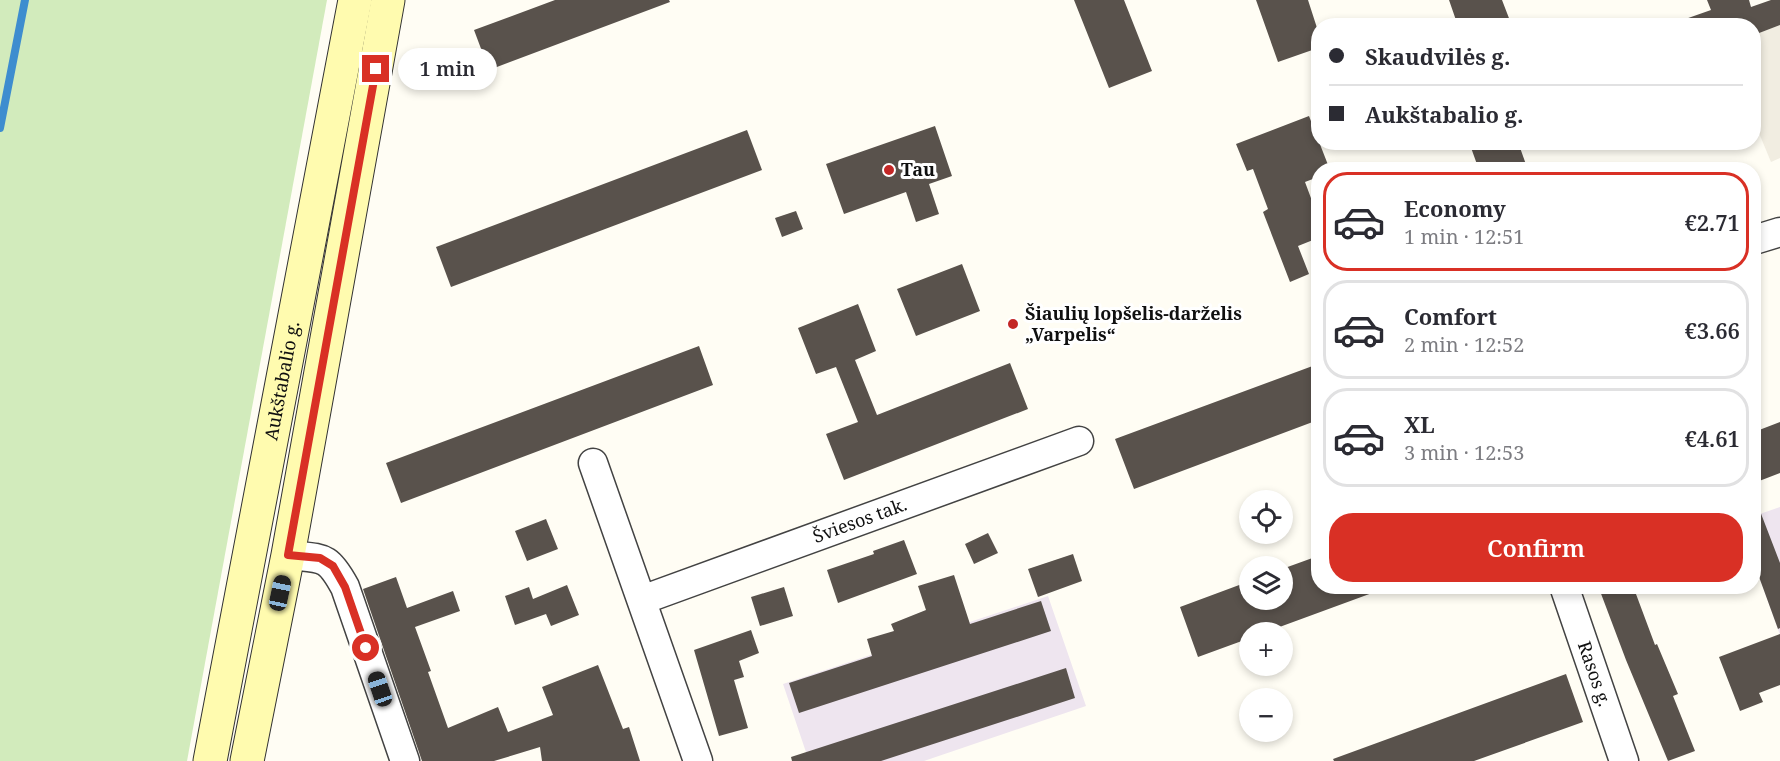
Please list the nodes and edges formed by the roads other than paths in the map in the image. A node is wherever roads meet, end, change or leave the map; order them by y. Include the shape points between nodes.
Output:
1 (355, 0) edge
2 (388, 0) edge
3 (1780, 232) edge
4 (1761, 238) edge
5 (1079, 441) dead end
6 (593, 463) dead end
7 (288, 555) junction
8 (1567, 594) edge
9 (642, 600) junction
10 (210, 761) edge
11 (247, 761) edge
12 (405, 761) edge
13 (698, 761) edge
14 (1624, 761) edge

1 - 10 main road, Aukštabalio g.
2 - 7 main road, Aukštabalio g.
3 - 4 street
5 - 9 street, Šviesos tak.
6 - 9 street
7 - 11 main road, Aukštabalio g.
7 - 12 street via 320,558 333,566 345,587
8 - 14 street, Rasos g.
9 - 13 street

